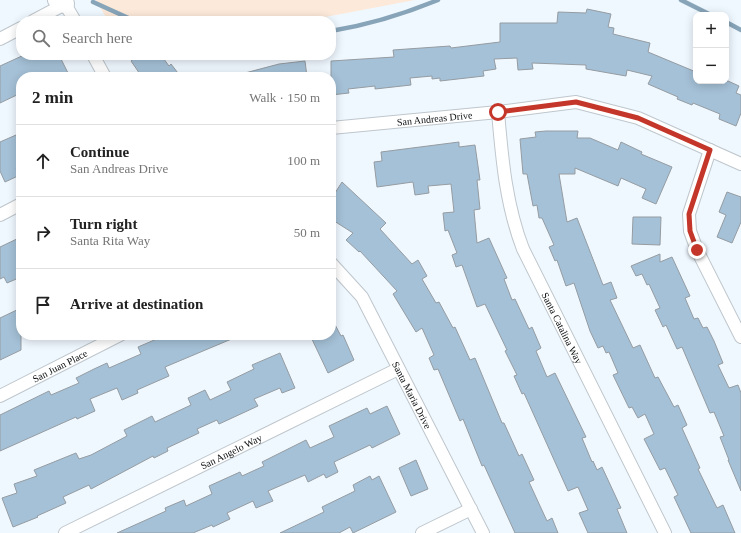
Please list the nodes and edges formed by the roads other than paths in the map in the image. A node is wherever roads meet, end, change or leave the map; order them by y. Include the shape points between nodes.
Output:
1 (62, 1) edge
2 (40, 16) edge
3 (71, 16) edge
4 (16, 31) edge
5 (0, 39) edge
6 (96, 60) edge
7 (102, 72) edge
8 (498, 112) junction
9 (336, 128) edge
10 (710, 150) junction
11 (741, 164) edge
12 (16, 207) edge
13 (0, 215) edge
14 (336, 268) edge
15 (741, 337) edge
16 (110, 340) edge
17 (398, 369) junction
18 (0, 396) edge
19 (471, 508) junction
20 (65, 533) edge
21 (422, 533) edge
22 (483, 533) edge
23 (665, 533) edge

1 - 2 street
1 - 3 street
4 - 5 street
6 - 7 street
8 - 9 street, San Andreas Drive
8 - 10 street, San Andreas Drive via 576,102 638,118
8 - 23 street, Santa Catalina Way via 505,186 520,243
10 - 11 street, San Andreas Drive
10 - 15 street via 689,214 690,231
12 - 13 street
14 - 17 street, Santa Maria Drive via 362,297
16 - 18 street, San Juan Place
17 - 19 street, Santa Maria Drive
17 - 20 street, San Angelo Way
19 - 21 street
19 - 22 street, Santa Maria Drive

